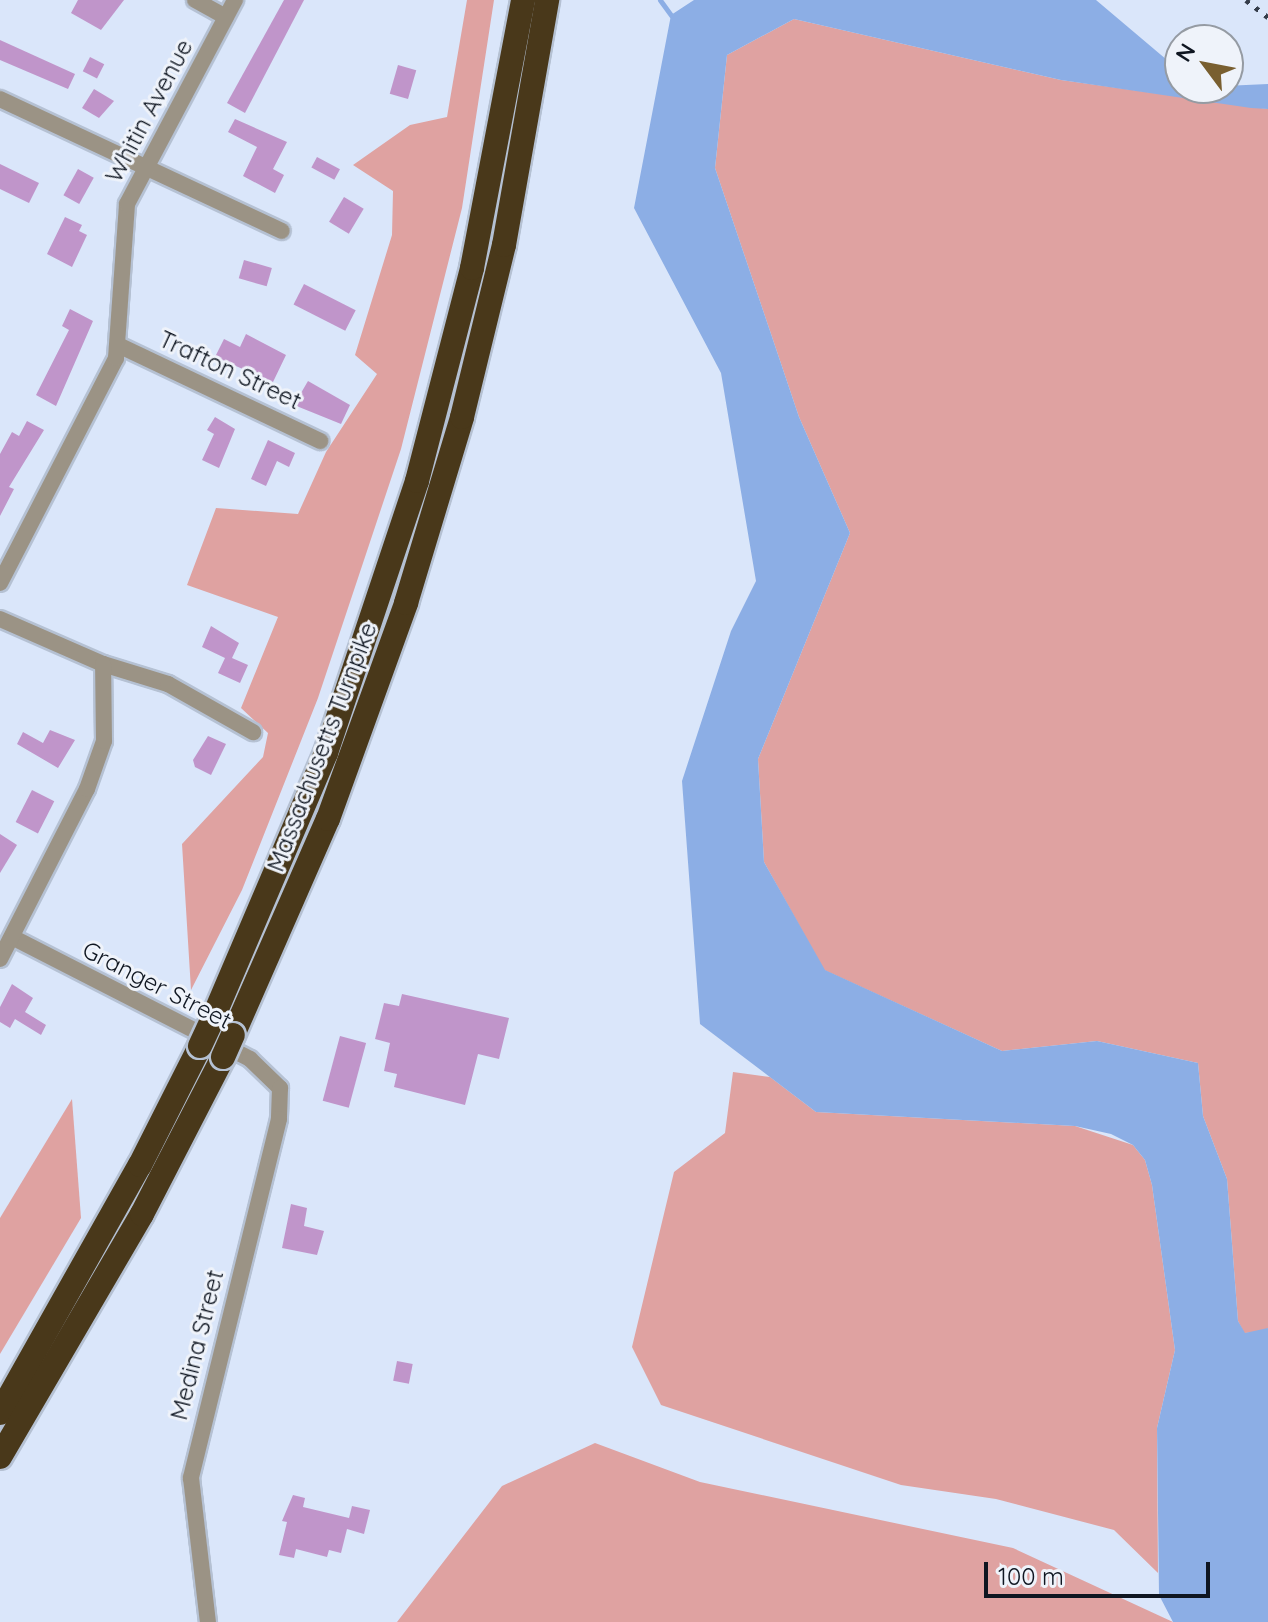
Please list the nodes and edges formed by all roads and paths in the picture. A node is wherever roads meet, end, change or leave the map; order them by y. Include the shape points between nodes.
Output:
1 (195, 0) edge
2 (235, 0) edge
3 (523, 0) edge
4 (547, 0) edge
5 (226, 17) junction
6 (0, 99) edge
7 (144, 169) junction
8 (282, 231) dead end
9 (118, 345) junction
10 (320, 441) dead end
11 (0, 583) edge
12 (0, 619) edge
13 (103, 664) junction
14 (253, 732) dead end
15 (12, 937) junction
16 (0, 959) edge
17 (276, 1082) joint
18 (0, 1413) edge
19 (0, 1457) edge
20 (208, 1622) edge

1 - 5 street
2 - 5 street, Whitin Avenue
3 - 18 highway, Massachusetts Turnpike via 472,268 409,508 326,753 205,1035 133,1177
4 - 19 highway, Massachusetts Turnpike via 504,245 424,545 333,806 228,1046 142,1214
5 - 7 street, Whitin Avenue
6 - 7 street
7 - 8 street
7 - 9 street, Whitin Avenue via 127,204
9 - 10 street, Trafton Street
9 - 11 street, Whitin Avenue via 109,373
12 - 13 street
13 - 14 street via 168,684
13 - 15 street via 104,741 96,765
15 - 16 street
15 - 17 street, Granger Street via 250,1059
17 - 20 street, Medina Street via 279,1119 191,1478

